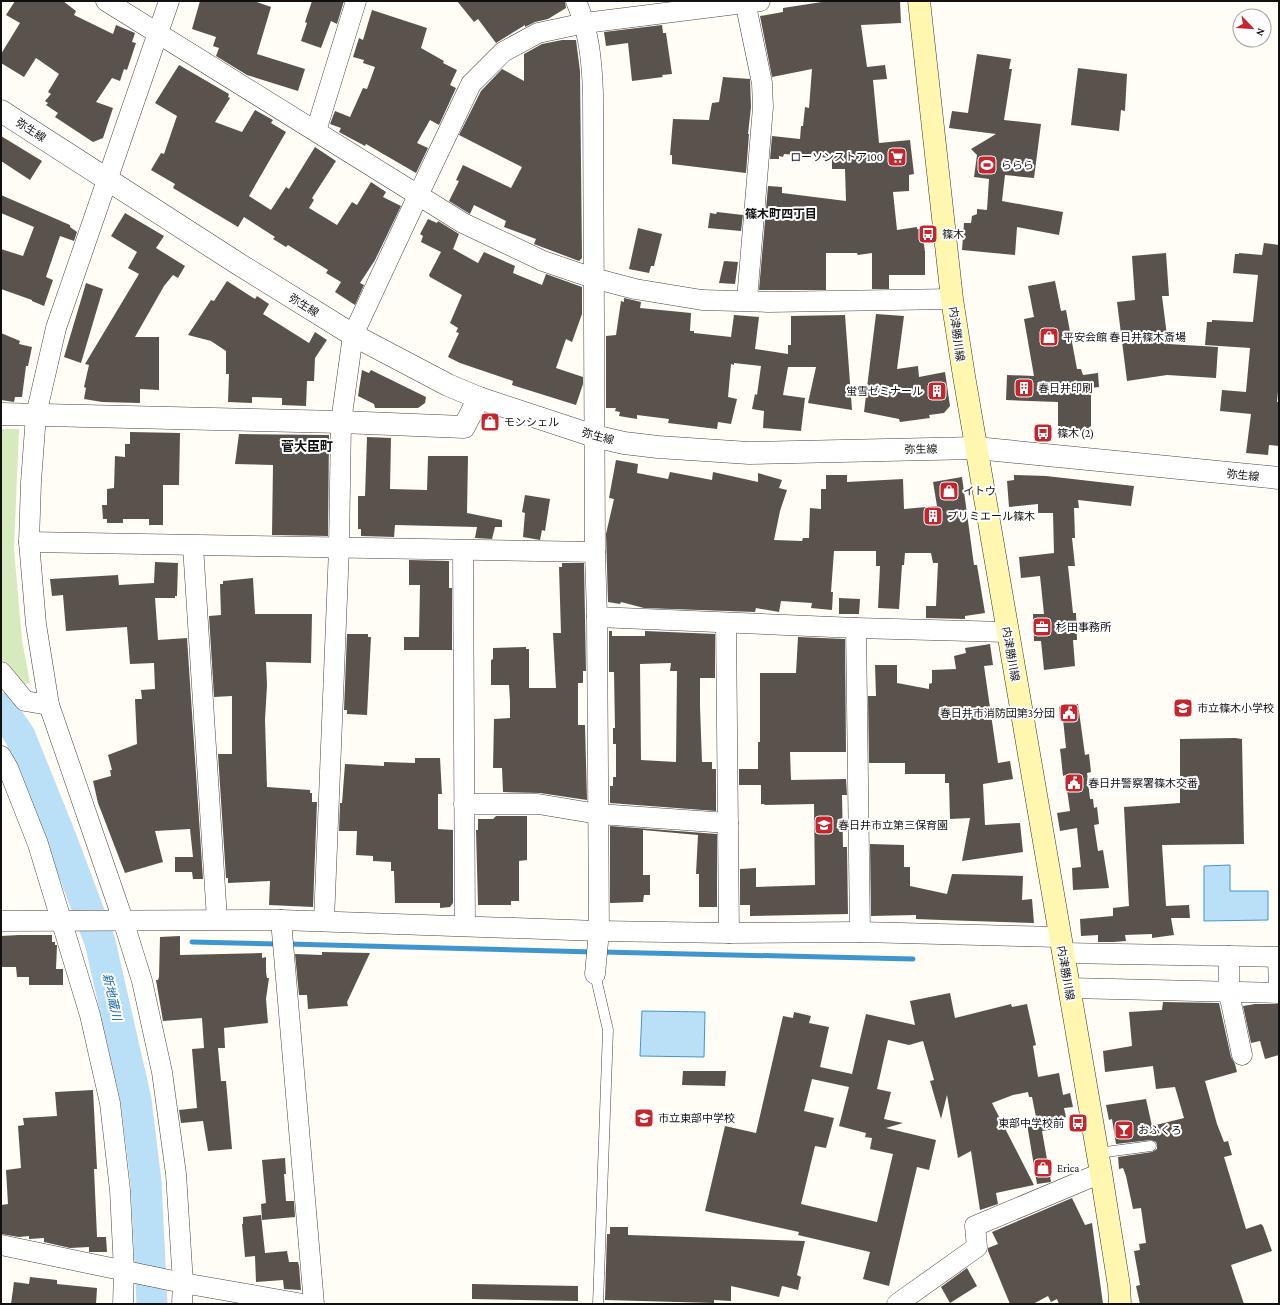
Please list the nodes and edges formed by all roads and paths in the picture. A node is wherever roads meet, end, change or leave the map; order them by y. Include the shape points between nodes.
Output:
1 (106, 1) edge
2 (169, 1) edge
3 (356, 1) edge
4 (576, 1) edge
5 (919, 1) edge
6 (751, 2) edge
7 (585, 23) junction
8 (157, 32) junction
9 (1, 111) edge
10 (316, 131) junction
11 (108, 180) junction
12 (418, 195) junction
13 (593, 278) junction
14 (952, 299) junction
15 (747, 300) junction
16 (353, 335) junction
17 (479, 398) junction
18 (1, 414) edge
19 (36, 414) junction
20 (341, 422) junction
21 (594, 436) junction
22 (976, 448) junction
23 (1279, 478) edge
24 (29, 542) junction
25 (193, 546) junction
26 (339, 548) junction
27 (463, 551) junction
28 (594, 552) junction
29 (597, 617) junction
30 (726, 623) junction
31 (856, 628) junction
32 (1007, 632) junction
33 (1, 672) edge
34 (49, 705) junction
35 (1, 756) edge
36 (464, 804) junction
37 (598, 814) junction
38 (728, 824) junction
39 (217, 919) junction
40 (1, 921) edge
41 (67, 921) junction
42 (116, 921) junction
43 (324, 921) junction
44 (465, 925) junction
45 (599, 931) junction
46 (860, 932) junction
47 (729, 933) junction
48 (282, 936) junction
49 (1061, 945) junction
50 (1229, 956) junction
51 (1278, 957) edge
52 (595, 974) joint
53 (1069, 988) junction
54 (1229, 993) junction
55 (1279, 993) edge
56 (1242, 1056) dead end
57 (1151, 1146) dead end
58 (1100, 1163) junction
59 (1, 1245) edge
60 (130, 1272) junction
61 (176, 1282) junction
62 (1121, 1298) edge
63 (123, 1304) edge
64 (182, 1304) edge
65 (303, 1304) edge
66 (314, 1304) edge
67 (598, 1304) edge
68 (897, 1304) edge

1 - 8 street
2 - 8 street
3 - 10 street
4 - 7 street
5 - 14 main road, 内津勝川線
6 - 7 street
6 - 15 street via 763,107
7 - 12 street via 538,33 503,52 471,84
7 - 13 street via 592,64
8 - 10 street
8 - 11 street
9 - 11 street, 弥生線
10 - 12 street
11 - 16 street, 弥生線
11 - 19 street via 56,328
12 - 13 street via 463,223 543,261
12 - 16 street
13 - 15 street via 635,289 702,300
13 - 21 street
14 - 15 street via 805,302
14 - 22 main road, 内津勝川線
16 - 17 street, 弥生線 via 448,385
16 - 20 street
17 - 20 street via 464,427
17 - 21 street, 弥生線
18 - 19 street
19 - 20 street
19 - 24 street
20 - 26 street
21 - 22 street, 弥生線 via 658,447 749,453
21 - 28 street
22 - 23 street, 弥生線
22 - 32 main road, 内津勝川線
24 - 25 street
24 - 34 street via 36,624
25 - 26 street
25 - 39 street
26 - 27 street
26 - 43 street
27 - 28 street
27 - 36 street
28 - 29 street
29 - 30 street
29 - 37 street
30 - 31 street
30 - 38 street
31 - 32 street
31 - 46 street
32 - 49 main road, 内津勝川線
33 - 34 street via 25,701
34 - 42 street
35 - 41 street via 8,768
36 - 37 street via 538,804
36 - 44 street
37 - 38 street
37 - 45 street
38 - 47 street
39 - 42 street
39 - 48 street
40 - 41 street
41 - 42 street
41 - 60 street via 110,1103
42 - 61 street via 142,982 162,1072 176,1174
43 - 44 street
43 - 48 street
44 - 45 street
45 - 47 street
45 - 52 street
46 - 47 street
46 - 49 street
48 - 66 street
49 - 50 street
49 - 53 main road, 内津勝川線
50 - 51 street
50 - 54 street
51 - 55 street
52 - 67 lane via 608,1030
53 - 54 street
53 - 58 main road, 内津勝川線
54 - 55 street
54 - 56 street
57 - 58 lane
58 - 62 main road, 内津勝川線
58 - 68 street via 975,1226 977,1247
59 - 60 street
60 - 61 street
60 - 63 street
61 - 64 street
61 - 65 street

